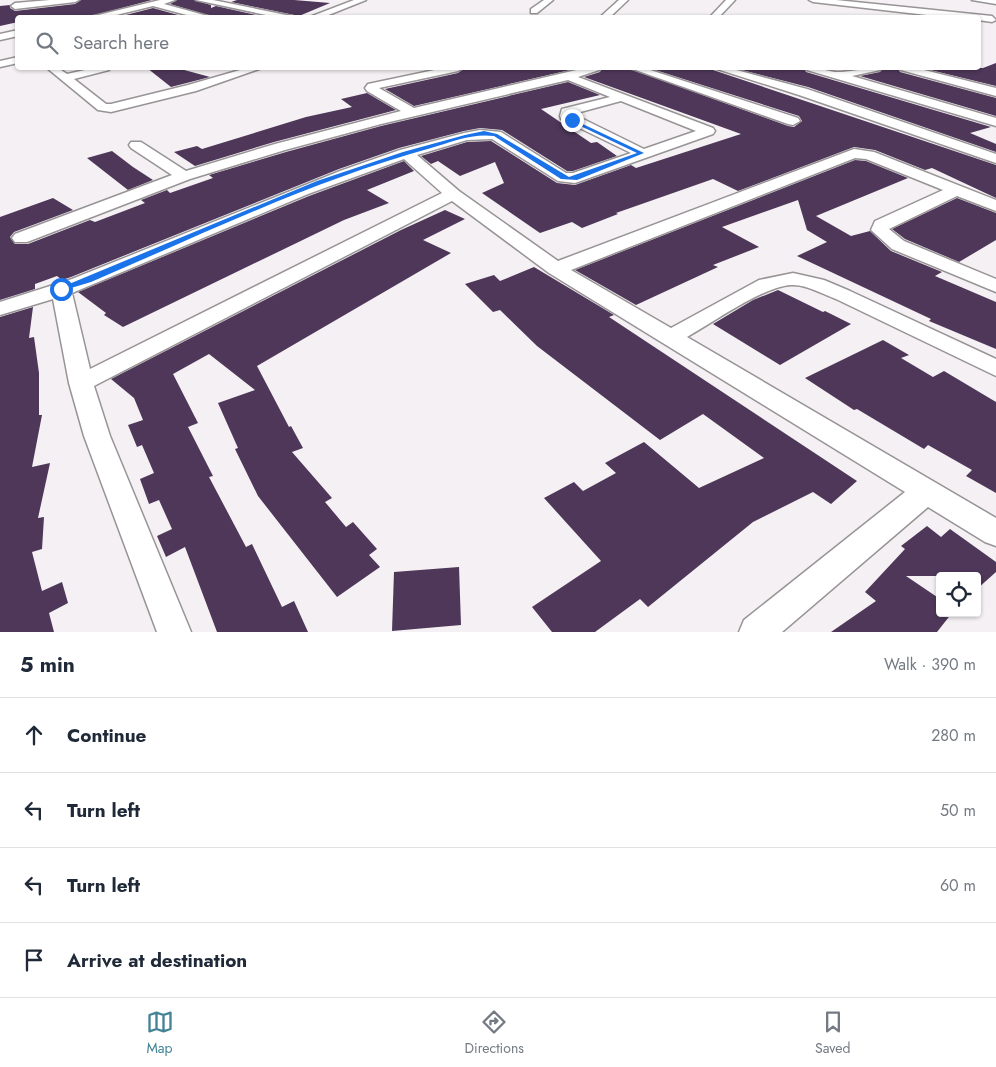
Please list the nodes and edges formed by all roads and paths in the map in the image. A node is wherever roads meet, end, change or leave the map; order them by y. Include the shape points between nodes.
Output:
1 (75, 0) edge
2 (171, 0) edge
3 (200, 0) edge
4 (206, 0) edge
5 (362, 0) edge
6 (550, 0) edge
7 (624, 0) edge
8 (731, 0) edge
9 (812, 0) edge
10 (976, 0) edge
11 (265, 2) dead end
12 (992, 2) edge
13 (152, 4) junction
14 (107, 5) dead end
15 (15, 6) dead end
16 (708, 8) dead end
17 (243, 9) junction
18 (720, 9) junction
19 (996, 9) edge
20 (121, 11) junction
21 (534, 11) dead end
22 (103, 15) edge
23 (196, 15) edge
24 (279, 15) edge
25 (320, 15) edge
26 (606, 15) edge
27 (715, 15) edge
28 (962, 15) edge
29 (981, 17) edge
30 (992, 18) dead end
31 (15, 34) edge
32 (0, 37) edge
33 (15, 61) edge
34 (0, 64) edge
35 (55, 70) edge
36 (97, 70) edge
37 (250, 70) edge
38 (448, 70) edge
39 (589, 70) edge
40 (641, 70) edge
41 (726, 70) edge
42 (820, 70) edge
43 (866, 70) edge
44 (913, 70) edge
45 (949, 70) edge
46 (841, 75) junction
47 (932, 75) junction
48 (570, 76) junction
49 (66, 78) junction
50 (996, 92) edge
51 (622, 98) junction
52 (411, 111) junction
53 (793, 122) dead end
54 (996, 122) edge
55 (136, 145) dead end
56 (405, 153) junction
57 (641, 153) junction
58 (996, 159) edge
59 (184, 176) junction
60 (957, 190) junction
61 (453, 194) junction
62 (996, 206) edge
63 (21, 238) dead end
64 (556, 269) junction
65 (995, 285) edge
66 (61, 289) junction
67 (0, 309) edge
68 (670, 338) junction
69 (996, 368) edge
70 (81, 383) junction
71 (928, 490) junction
72 (996, 533) edge
73 (174, 632) edge
74 (756, 632) edge

1 - 15 street
2 - 13 street
3 - 4 street
4 - 17 street
5 - 25 street
6 - 21 street
7 - 26 street
8 - 18 street
9 - 28 street
10 - 12 street
11 - 17 street
12 - 19 street
13 - 20 street
13 - 23 street
14 - 20 street
16 - 18 street
17 - 24 street
18 - 27 street
20 - 22 street
29 - 30 street
31 - 32 street
33 - 34 street
35 - 49 street
36 - 49 street
37 - 49 street via 111,108 102,107
38 - 52 street via 372,86
39 - 48 street
40 - 53 street
41 - 58 street
42 - 46 street
43 - 46 street
44 - 47 street
45 - 47 street
46 - 54 street
47 - 50 street
48 - 51 street
48 - 52 street
51 - 57 street via 567,112 566,116
51 - 57 street via 708,131
52 - 59 street
55 - 59 street
56 - 57 street via 467,136 490,134 569,179
56 - 61 street
56 - 66 street via 319,183
59 - 63 street
60 - 62 street
60 - 64 street via 870,155 847,154
60 - 65 street via 881,225 880,230 898,244
61 - 64 street
61 - 70 street
64 - 68 street
66 - 67 street
66 - 70 street
68 - 69 street via 766,284 793,279 817,284 843,295
68 - 71 street
70 - 73 street via 97,436
71 - 72 street
71 - 74 street

